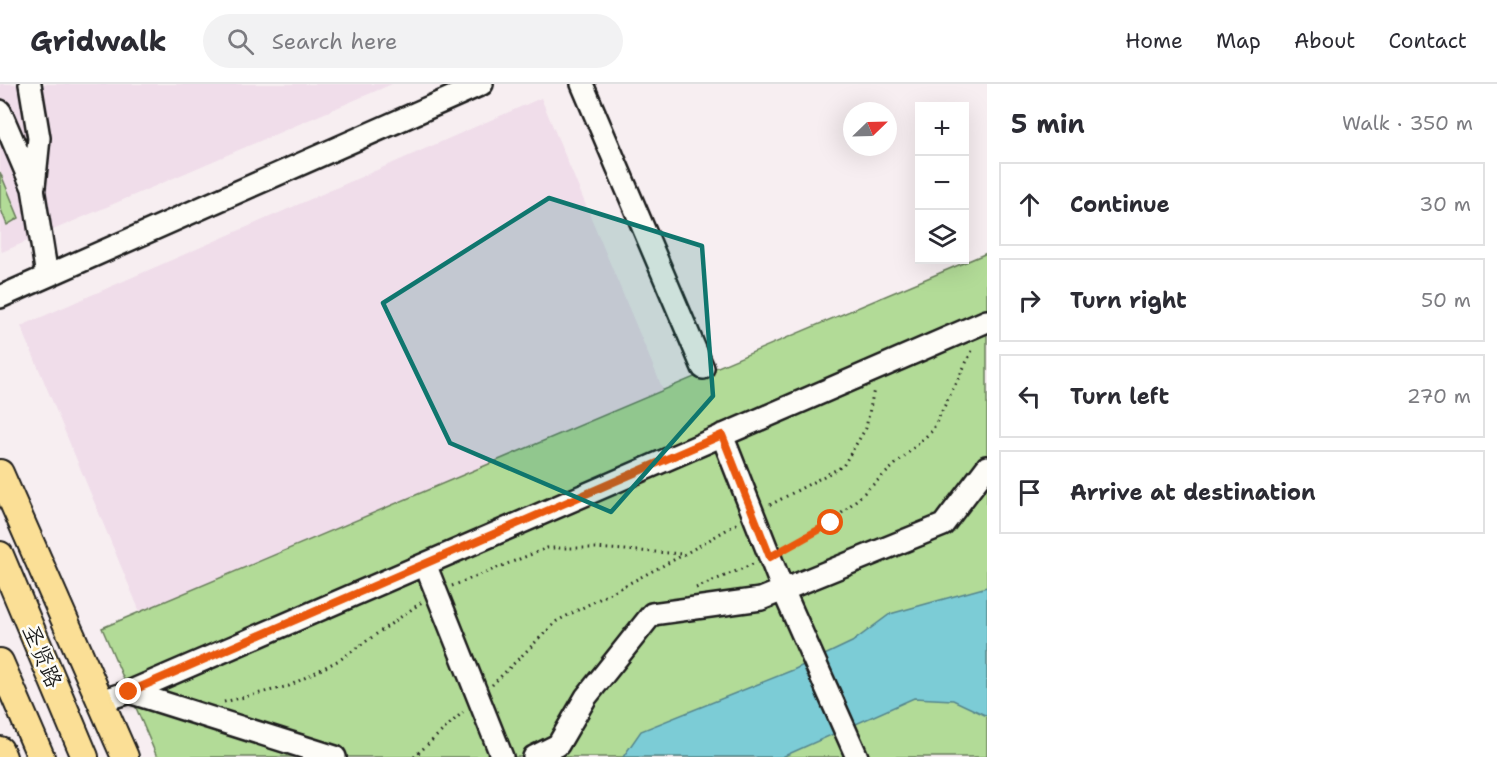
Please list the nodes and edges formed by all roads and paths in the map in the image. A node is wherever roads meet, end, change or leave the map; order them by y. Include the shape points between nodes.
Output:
1 (30, 84) edge
2 (482, 84) edge
3 (582, 84) edge
4 (0, 111) edge
5 (33, 188) junction
6 (46, 276) junction
7 (0, 297) edge
8 (987, 321) edge
9 (977, 341) dead end
10 (703, 368) dead end
11 (879, 368) junction
12 (722, 435) junction
13 (987, 467) edge
14 (0, 473) edge
15 (753, 514) junction
16 (0, 555) edge
17 (770, 557) junction
18 (425, 564) junction
19 (691, 590) dead end
20 (783, 590) junction
21 (0, 663) edge
22 (129, 692) junction
23 (478, 698) junction
24 (101, 701) junction
25 (0, 750) edge
26 (3, 757) edge
27 (41, 757) edge
28 (85, 757) edge
29 (126, 757) edge
30 (334, 757) edge
31 (414, 757) edge
32 (502, 757) edge
33 (534, 757) edge
34 (857, 757) edge

1 - 5 street via 39,138
2 - 6 street
3 - 10 street
4 - 5 street
5 - 6 street
6 - 7 street
8 - 11 street
9 - 17 path via 932,431 831,523
11 - 12 street
11 - 15 path via 866,428 843,466
12 - 15 street
12 - 18 street
13 - 20 street via 943,525
14 - 24 main road
15 - 17 street
15 - 23 path via 557,621
16 - 28 main road, 圣贤路
17 - 19 path
17 - 20 street
18 - 22 street
18 - 23 street
20 - 33 street via 761,599 652,614 586,697 558,745
20 - 34 street
21 - 27 main road, 圣贤路
22 - 24 street
22 - 30 street
23 - 31 path
23 - 32 street
24 - 29 main road
25 - 26 main road

